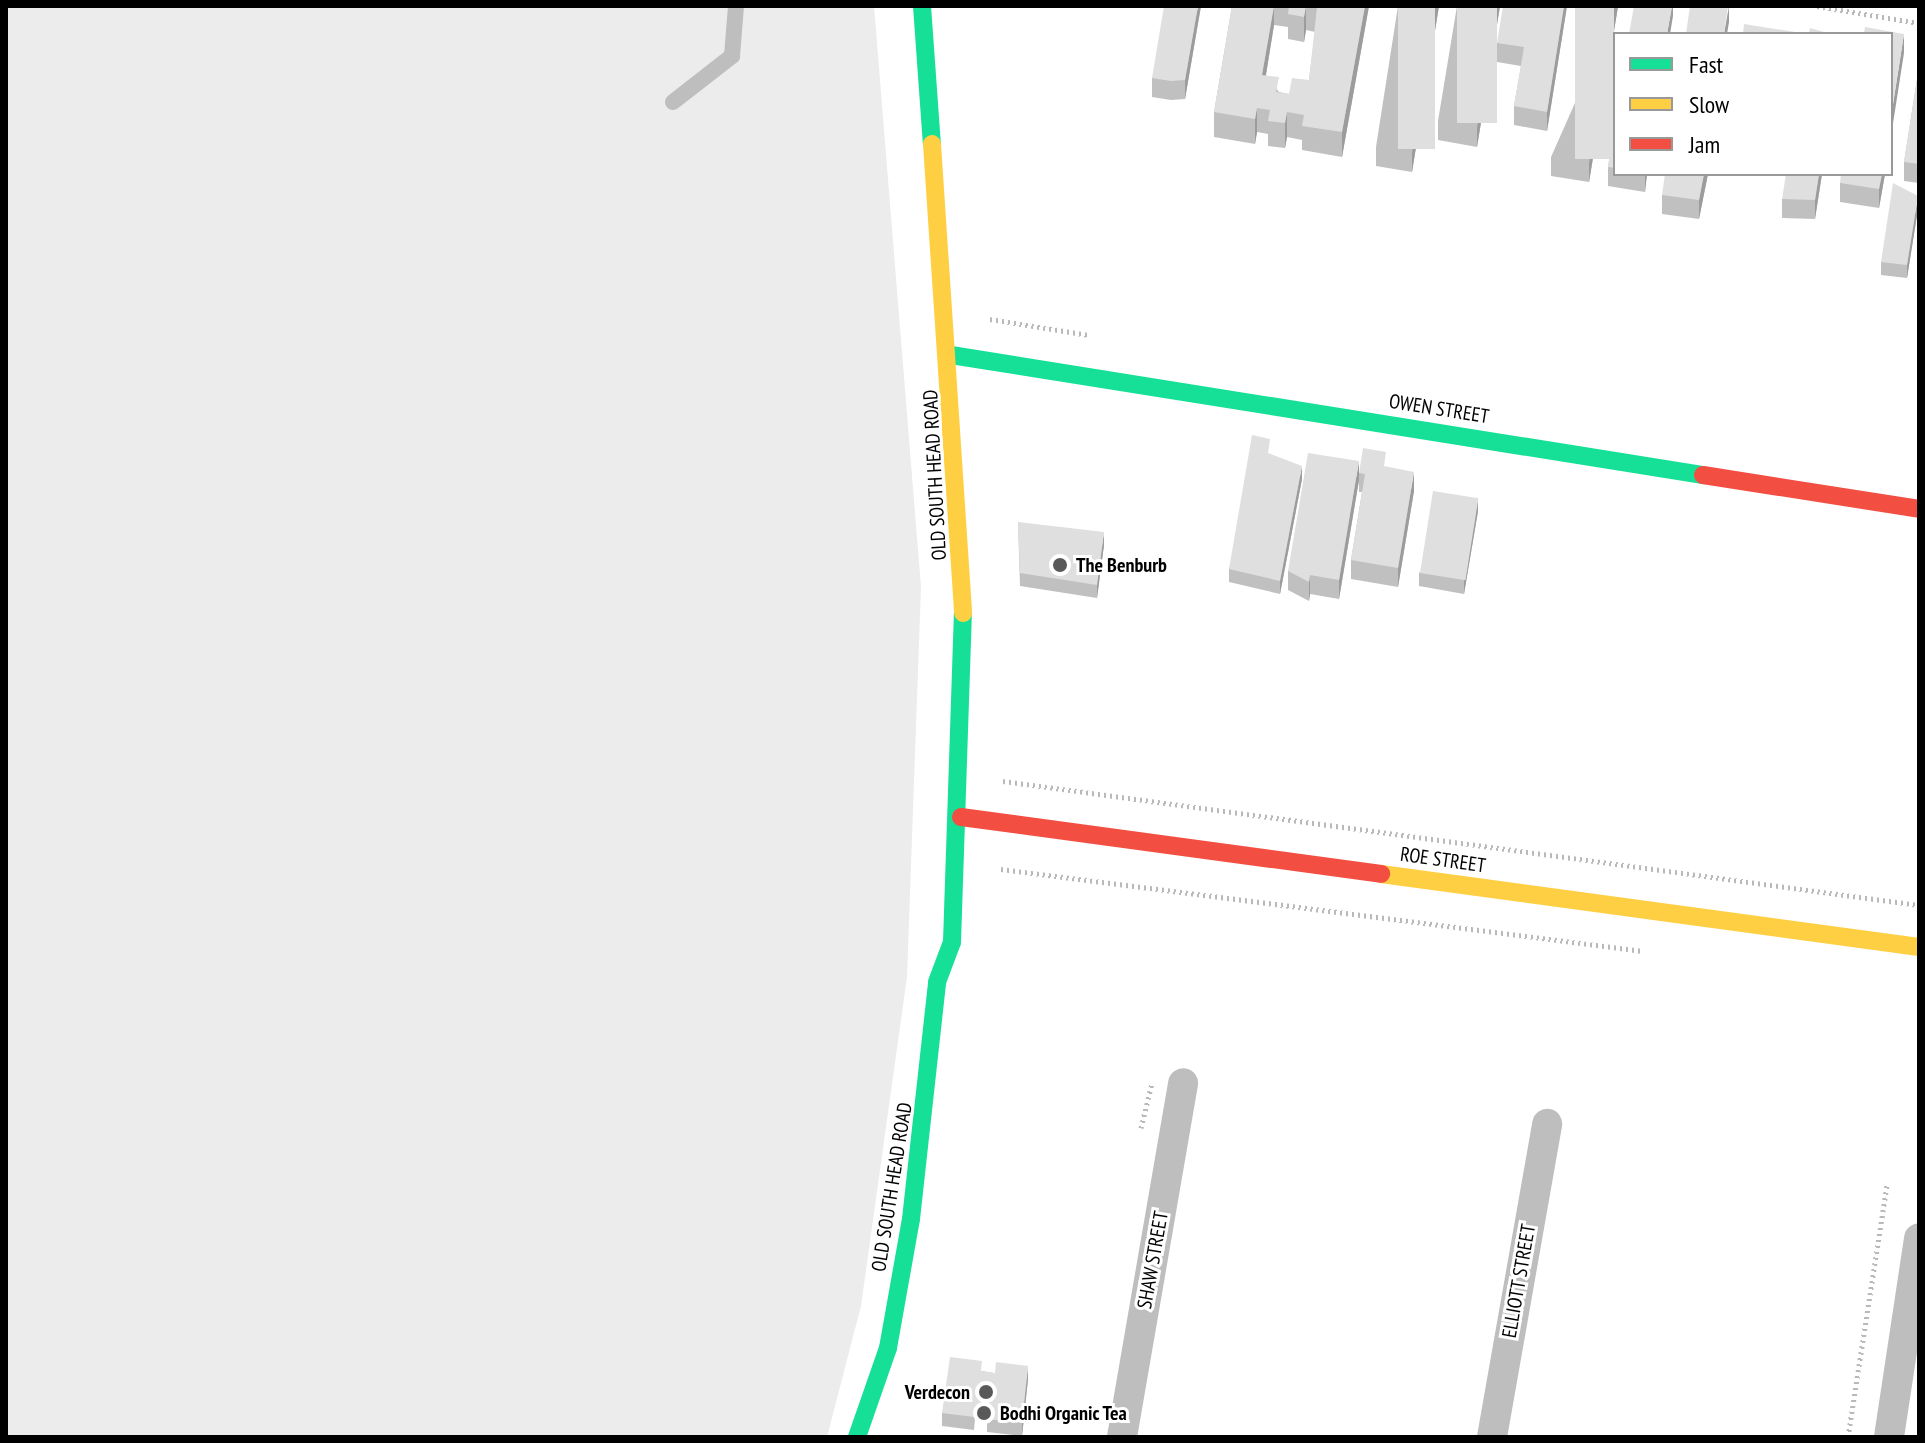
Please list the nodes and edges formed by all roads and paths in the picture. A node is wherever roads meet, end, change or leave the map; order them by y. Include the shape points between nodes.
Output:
1 (736, 6) edge
2 (922, 6) edge
3 (1817, 6) edge
4 (1919, 23) edge
5 (673, 102) dead end
6 (951, 355) junction
7 (1919, 509) edge
8 (1003, 781) dead end
9 (961, 817) junction
10 (1001, 869) dead end
11 (1919, 905) edge
12 (952, 942) junction
13 (1919, 947) edge
14 (1650, 952) dead end
15 (964, 982) dead end
16 (1183, 1083) dead end
17 (1547, 1124) dead end
18 (1887, 1185) dead end
19 (1919, 1238) edge
20 (857, 1437) edge
21 (1122, 1437) edge
22 (1492, 1437) edge
23 (1848, 1437) edge
24 (1889, 1437) edge

1 - 5 lane via 732,56
2 - 6 street, OLD SOUTH HEAD ROAD
3 - 4 path
6 - 7 street, OWEN STREET
6 - 9 street, OLD SOUTH HEAD ROAD via 963,582
8 - 11 path
9 - 12 street, OLD SOUTH HEAD ROAD
9 - 13 street, ROE STREET
10 - 14 path
12 - 15 street, OLD SOUTH HEAD ROAD
12 - 20 street, OLD SOUTH HEAD ROAD via 937,982 922,1155 895,1313
16 - 21 street, SHAW STREET
17 - 22 street, ELLIOTT STREET
18 - 23 path
19 - 24 street

